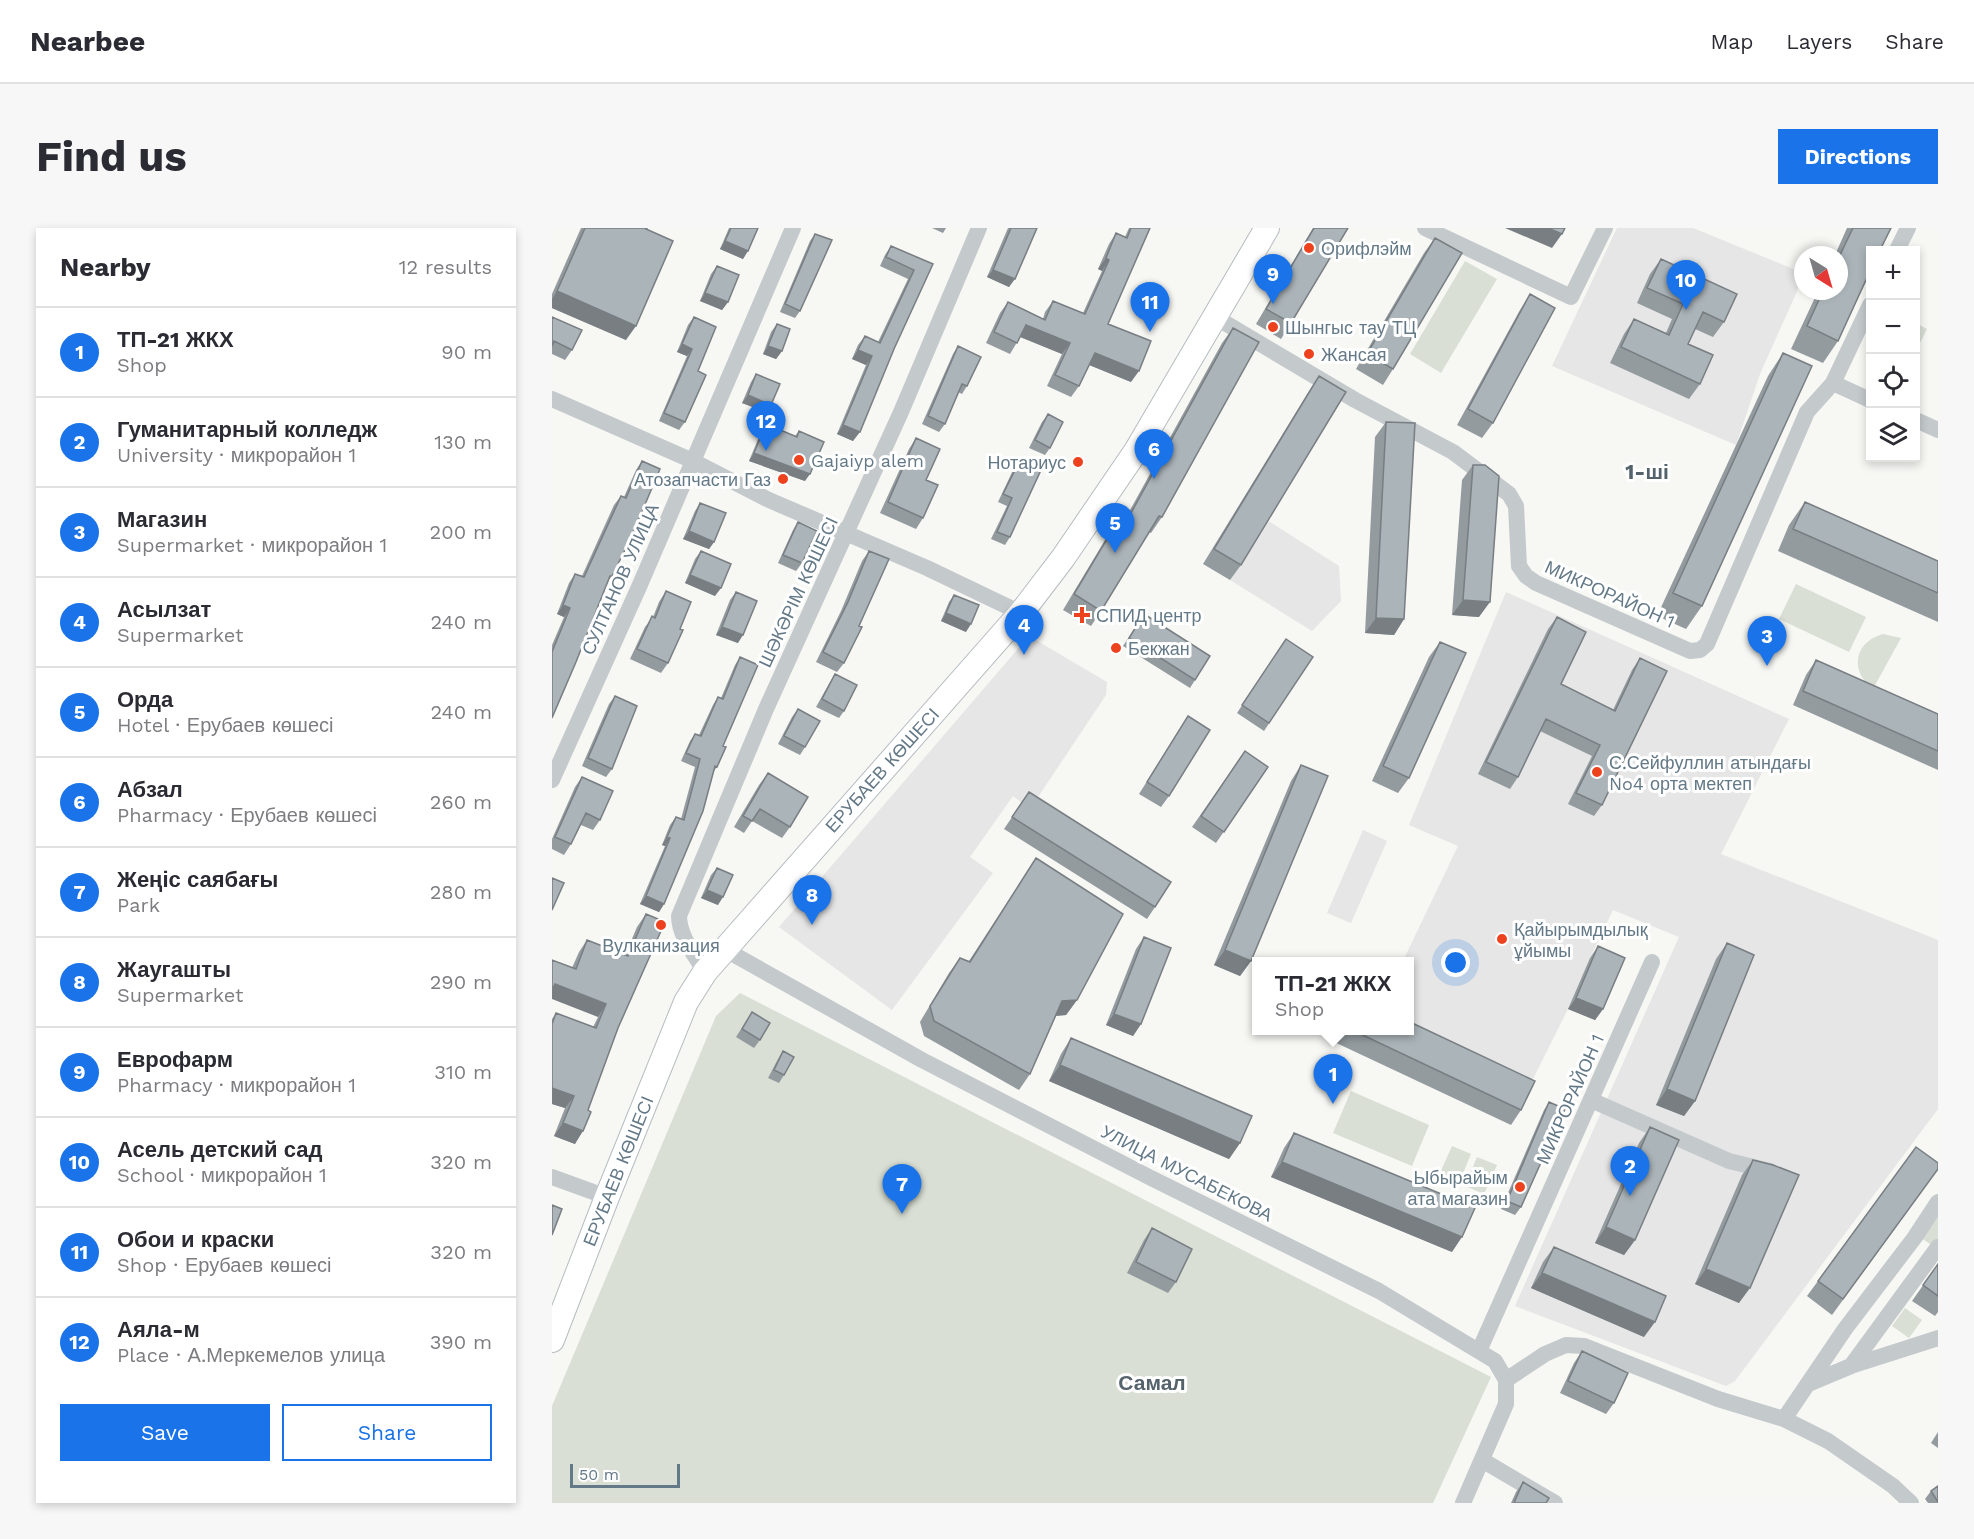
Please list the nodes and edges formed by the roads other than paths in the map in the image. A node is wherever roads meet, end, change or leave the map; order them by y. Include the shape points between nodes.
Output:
1 (793, 228) edge
2 (979, 228) edge
3 (1267, 228) edge
4 (1425, 228) edge
5 (1605, 228) edge
6 (1908, 228) edge
7 (1899, 246) edge
8 (1866, 313) edge
9 (1215, 317) junction
10 (1833, 383) junction
11 (1866, 398) edge
12 (552, 399) edge
13 (1920, 422) edge
14 (1938, 430) edge
15 (693, 461) junction
16 (846, 535) junction
17 (1021, 613) junction
18 (552, 780) edge
19 (724, 949) junction
20 (1652, 962) dead end
21 (705, 972) junction
22 (1591, 1100) junction
23 (1784, 1174) edge
24 (552, 1177) edge
25 (607, 1197) junction
26 (1938, 1202) edge
27 (1938, 1247) edge
28 (1938, 1338) edge
29 (552, 1340) edge
30 (1479, 1351) junction
31 (1851, 1366) junction
32 (1506, 1380) junction
33 (1808, 1384) junction
34 (1784, 1419) junction
35 (1482, 1460) junction
36 (1463, 1503) edge
37 (1555, 1503) edge
38 (1911, 1503) edge

1 - 15 street, СУЛТАНОВ УЛИЦА
2 - 16 street, ШӘКӘРІМ КӨШЕСІ
3 - 9 main road, ЕРУБАЕВ КӨШЕСІ
4 - 5 street via 1571,297
6 - 7 street
8 - 10 street, МИКРОРАЙОН 1
9 - 10 street, МИКРОРАЙОН 1 via 1355,400 1453,452 1509,494 1516,506 1519,566 1526,576 1690,651 1707,644 1808,412
9 - 17 main road, ЕРУБАЕВ КӨШЕСІ via 1136,451
10 - 11 street
12 - 15 street
13 - 14 street
15 - 16 street
15 - 18 street, СУЛТАНОВ УЛИЦА
16 - 17 street via 927,567
16 - 21 street, ШӘКӘРІМ КӨШЕСІ via 766,709 679,916 683,936
17 - 19 main road, ЕРУБАЕВ КӨШЕСІ
19 - 21 main road, ЕРУБАЕВ КӨШЕСІ
19 - 30 street, УЛИЦА МУСАБЕКОВА via 921,1060 1379,1291
20 - 22 street, МИКРОРАЙОН 1
21 - 25 main road, ЕРУБАЕВ КӨШЕСІ via 686,1002
22 - 23 street via 1729,1161
22 - 30 street, МИКРОРАЙОН 1
24 - 25 street
25 - 29 main road, ЕРУБАЕВ КӨШЕСІ
26 - 33 street
27 - 31 street
28 - 31 street
30 - 32 street, УЛИЦА МУСАБЕКОВА via 1496,1361
31 - 33 street
32 - 34 street via 1566,1345 1584,1347 1718,1399
32 - 35 street via 1506,1404
33 - 34 street
34 - 38 street via 1828,1442 1893,1486
35 - 36 street
35 - 37 street

